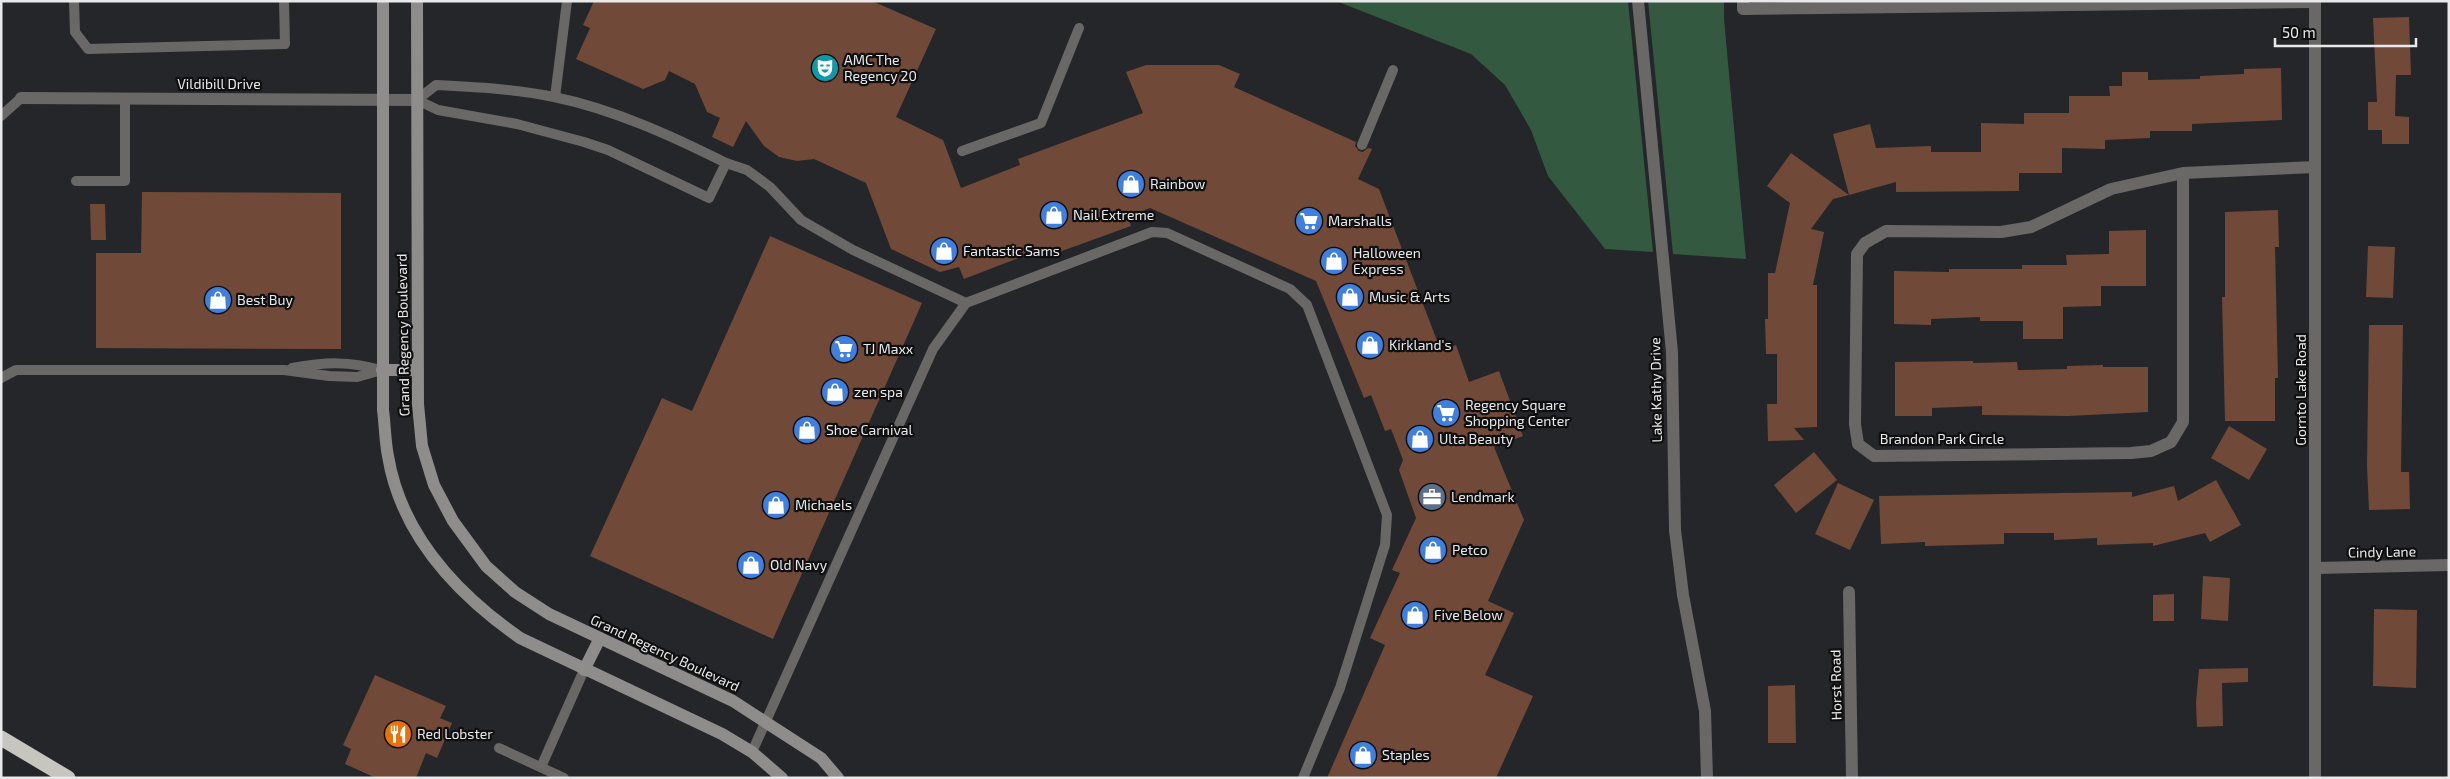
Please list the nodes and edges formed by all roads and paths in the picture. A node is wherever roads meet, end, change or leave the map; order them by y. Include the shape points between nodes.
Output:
1 (74, 1) edge
2 (284, 1) edge
3 (383, 1) edge
4 (417, 1) edge
5 (567, 1) edge
6 (1638, 1) edge
7 (2315, 2) edge
8 (1743, 5) edge
9 (1079, 28) dead end
10 (1393, 70) dead end
11 (555, 97) junction
12 (21, 98) joint
13 (124, 99) junction
14 (384, 100) junction
15 (417, 100) junction
16 (1, 116) edge
17 (1362, 145) dead end
18 (962, 150) dead end
19 (726, 163) junction
20 (2316, 167) junction
21 (2183, 173) junction
22 (76, 181) dead end
23 (966, 303) junction
24 (382, 370) junction
25 (416, 370) junction
26 (1, 378) edge
27 (2449, 565) edge
28 (2316, 568) junction
29 (1849, 592) dead end
30 (600, 638) junction
31 (584, 670) junction
32 (766, 722) junction
33 (1, 738) edge
34 (499, 748) dead end
35 (752, 752) junction
36 (541, 767) junction
37 (68, 778) edge
38 (564, 778) edge
39 (782, 778) edge
40 (838, 778) edge
41 (1304, 778) edge
42 (1707, 778) edge
43 (1852, 778) edge
44 (2315, 778) edge

1 - 2 lane via 75,32 88,49 285,44
3 - 14 street, Grand Regency Boulevard
4 - 15 street, Grand Regency Boulevard
5 - 11 lane
6 - 42 street, Lake Kathy Drive via 1672,352 1675,530 1706,711
7 - 8 street
7 - 20 street, Gornto Lake Road
9 - 18 lane via 1041,123
10 - 17 lane
11 - 15 lane via 436,85
11 - 19 lane via 624,118
12 - 13 street, Vildibill Drive
12 - 16 lane
13 - 14 street, Vildibill Drive
13 - 22 lane via 124,181
14 - 15 street, Vildibill Drive
14 - 24 street, Grand Regency Boulevard
15 - 19 lane via 438,110 517,124 608,150 709,198
15 - 25 street, Grand Regency Boulevard
19 - 23 lane via 747,170 770,187 801,220 853,250
20 - 21 street, Brandon Park Circle
20 - 28 street, Gornto Lake Road
21 - 21 street, Brandon Park Circle via 2110,190 2031,226 2001,232 1886,231 1865,243 1857,254 1855,424 1858,444 1874,456 2132,453 2151,451 2171,442 2183,422
23 - 32 lane via 933,349
23 - 41 lane via 1152,232 1167,233 1290,289 1307,305 1388,524 1385,545 1340,688
24 - 25 street
24 - 26 lane via 356,363 328,363 284,370 16,370
24 - 31 street, Grand Regency Boulevard via 388,457 397,488 417,534 436,563 493,619 520,638
25 - 30 street, Grand Regency Boulevard via 422,446 434,485 453,521 486,566 515,592 548,614
27 - 28 street, Cindy Lane
28 - 44 street, Gornto Lake Road
29 - 43 street, Horst Road
30 - 31 street
30 - 32 street, Grand Regency Boulevard via 733,700
31 - 35 street, Grand Regency Boulevard via 722,734
31 - 36 lane
32 - 35 lane
32 - 40 street, Grand Regency Boulevard via 821,758
33 - 37 highway
34 - 36 lane
35 - 39 street, Grand Regency Boulevard
36 - 38 lane

